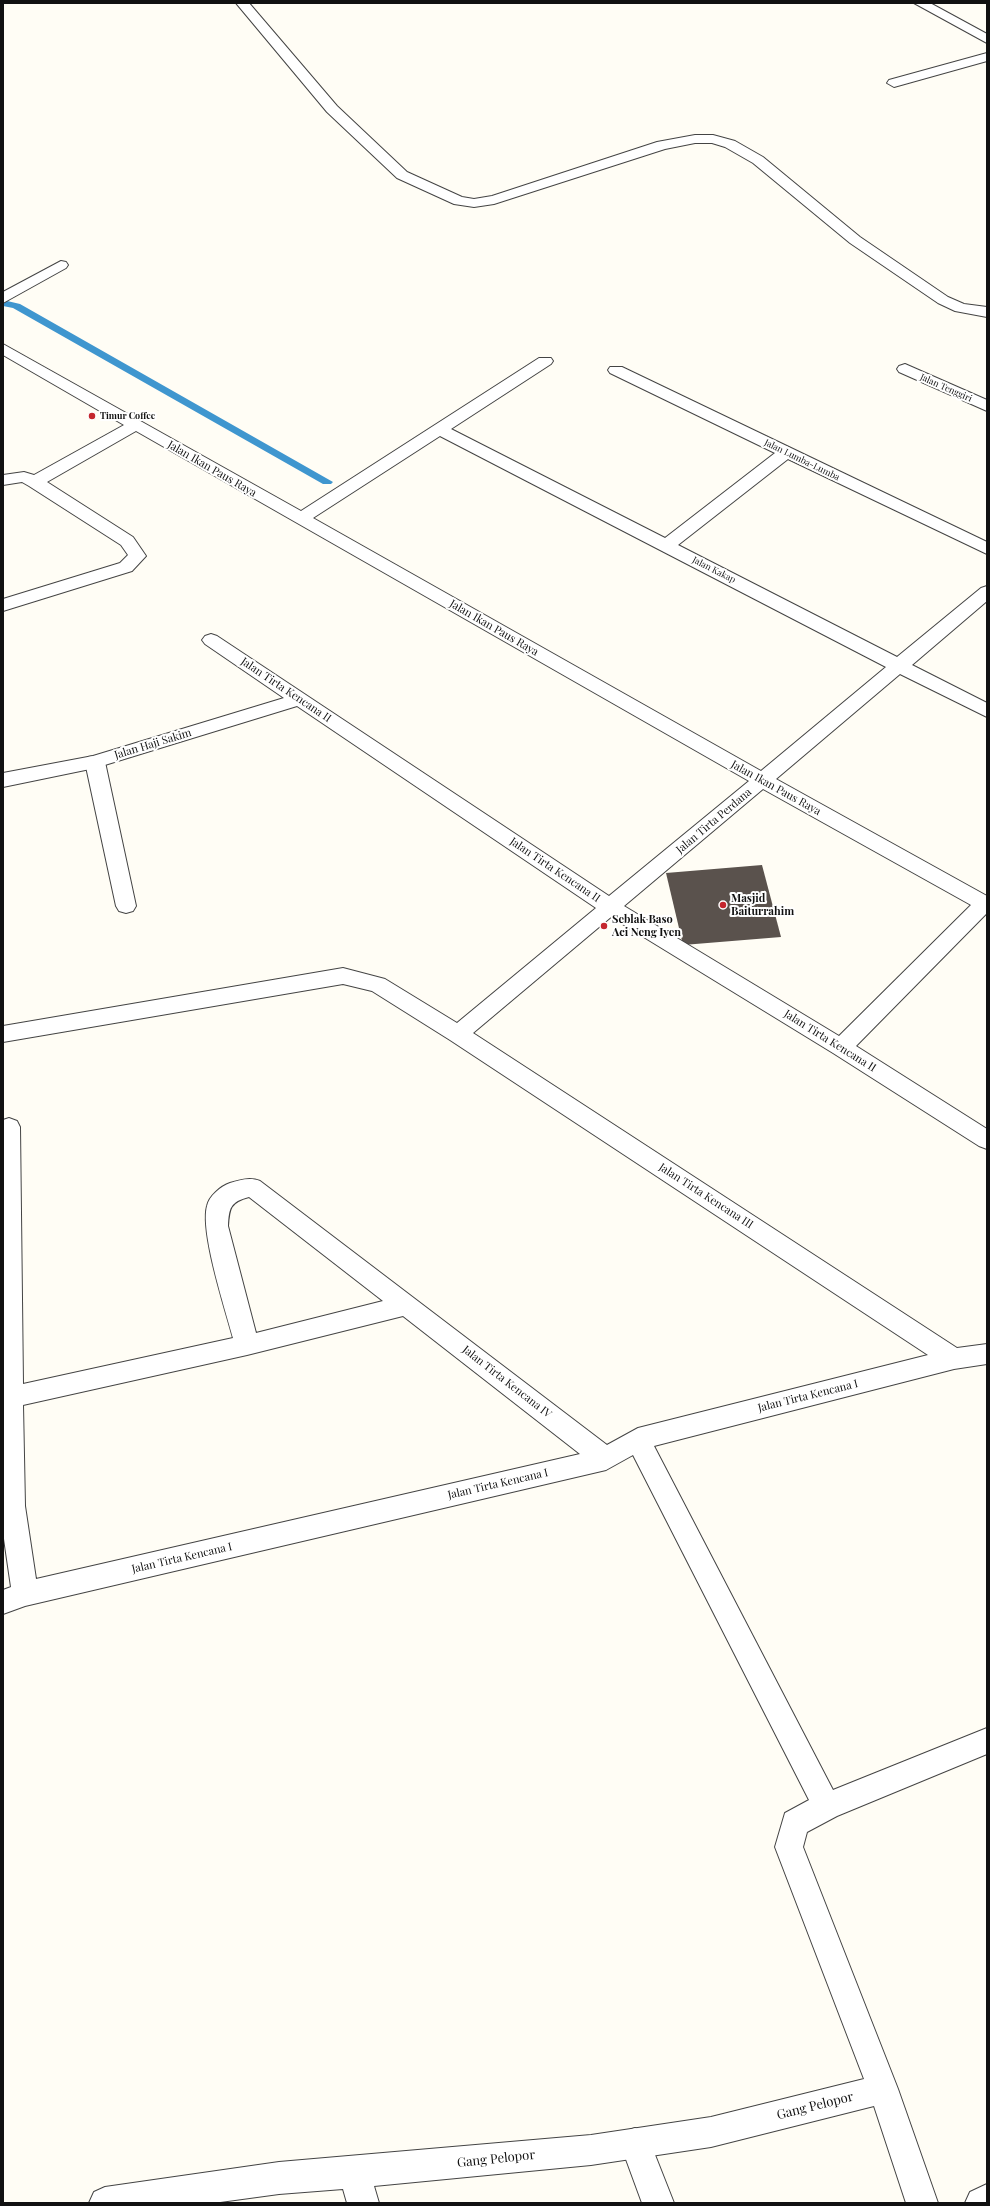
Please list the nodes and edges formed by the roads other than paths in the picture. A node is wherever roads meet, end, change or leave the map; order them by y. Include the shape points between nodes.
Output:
1 (242, 3) edge
2 (920, 3) edge
3 (987, 38) edge
4 (987, 57) edge
5 (894, 83) dead end
6 (61, 265) dead end
7 (3, 298) edge
8 (987, 312) edge
9 (3, 349) edge
10 (545, 361) dead end
11 (905, 369) dead end
12 (616, 370) dead end
13 (987, 406) edge
14 (135, 425) junction
15 (441, 430) junction
16 (786, 452) junction
17 (3, 480) edge
18 (35, 482) junction
19 (300, 518) junction
20 (666, 546) junction
21 (987, 549) edge
22 (987, 592) edge
23 (3, 605) edge
24 (211, 640) dead end
25 (900, 666) junction
26 (300, 699) junction
27 (987, 711) edge
28 (95, 762) junction
29 (3, 780) edge
30 (762, 780) junction
31 (986, 904) edge
32 (126, 906) dead end
33 (610, 907) junction
34 (3, 1034) edge
35 (458, 1034) junction
36 (841, 1047) junction
37 (9, 1127) dead end
38 (987, 1140) edge
39 (408, 1305) junction
40 (247, 1345) junction
41 (987, 1354) edge
42 (954, 1359) junction
43 (12, 1397) junction
44 (638, 1439) junction
45 (606, 1459) junction
46 (14, 1598) edge
47 (987, 1741) edge
48 (827, 1806) junction
49 (883, 2089) junction
50 (635, 2143) junction
51 (354, 2172) junction
52 (987, 2200) edge
53 (106, 2203) edge
54 (363, 2203) edge
55 (658, 2203) edge
56 (922, 2203) edge
57 (981, 2203) edge

1 - 8 street via 332,109 402,175 459,201 474,203 494,200 662,145 695,139 713,139 752,155 855,240 943,300 960,308
2 - 3 street
4 - 5 street
6 - 7 street
9 - 14 street, Jalan Ikan Paus Raya
10 - 15 street
11 - 13 street, Jalan Tenggiri
12 - 16 street, Jalan Lumba-Lumba
14 - 18 street
14 - 19 street, Jalan Ikan Paus Raya
15 - 19 street
15 - 20 street, Jalan Kakap
16 - 20 street
16 - 21 street, Jalan Lumba-Lumba
17 - 18 street via 24,477
18 - 23 street via 127,541 137,556 126,567
19 - 30 street, Jalan Ikan Paus Raya
20 - 25 street, Jalan Kakap
22 - 25 street, Jalan Tirta Perdana
24 - 26 street, Jalan Tirta Kencana II
25 - 27 street, Jalan Kakap
25 - 30 street, Jalan Tirta Perdana
26 - 28 street, Jalan Haji Sakim
26 - 33 street, Jalan Tirta Kencana II
28 - 29 street, Jalan Haji Sakim
28 - 32 street
30 - 31 street, Jalan Ikan Paus Raya
30 - 33 street, Jalan Tirta Perdana
31 - 36 street
33 - 35 street, Jalan Tirta Perdana
33 - 36 street, Jalan Tirta Kencana II
34 - 35 street, Jalan Tirta Kencana III via 343,976 378,985
35 - 42 street, Jalan Tirta Kencana III
36 - 38 street, Jalan Tirta Kencana II
37 - 43 street
39 - 40 street
39 - 40 street, Jalan Tirta Kencana IV via 252,1188 231,1192 218,1205 216,1226
39 - 45 street, Jalan Tirta Kencana IV
40 - 43 street
41 - 42 street, Jalan Tirta Kencana I
42 - 44 street, Jalan Tirta Kencana I
43 - 46 street
44 - 45 street, Jalan Tirta Kencana I
44 - 48 street
45 - 46 street, Jalan Tirta Kencana I
47 - 48 street
48 - 49 street via 796,1823 789,1847
49 - 50 street, Gang Pelopor via 711,2132
49 - 56 street
50 - 51 street, Gang Pelopor via 591,2150
50 - 55 street
51 - 53 street, Gang Pelopor via 279,2178
51 - 54 street
52 - 57 street

